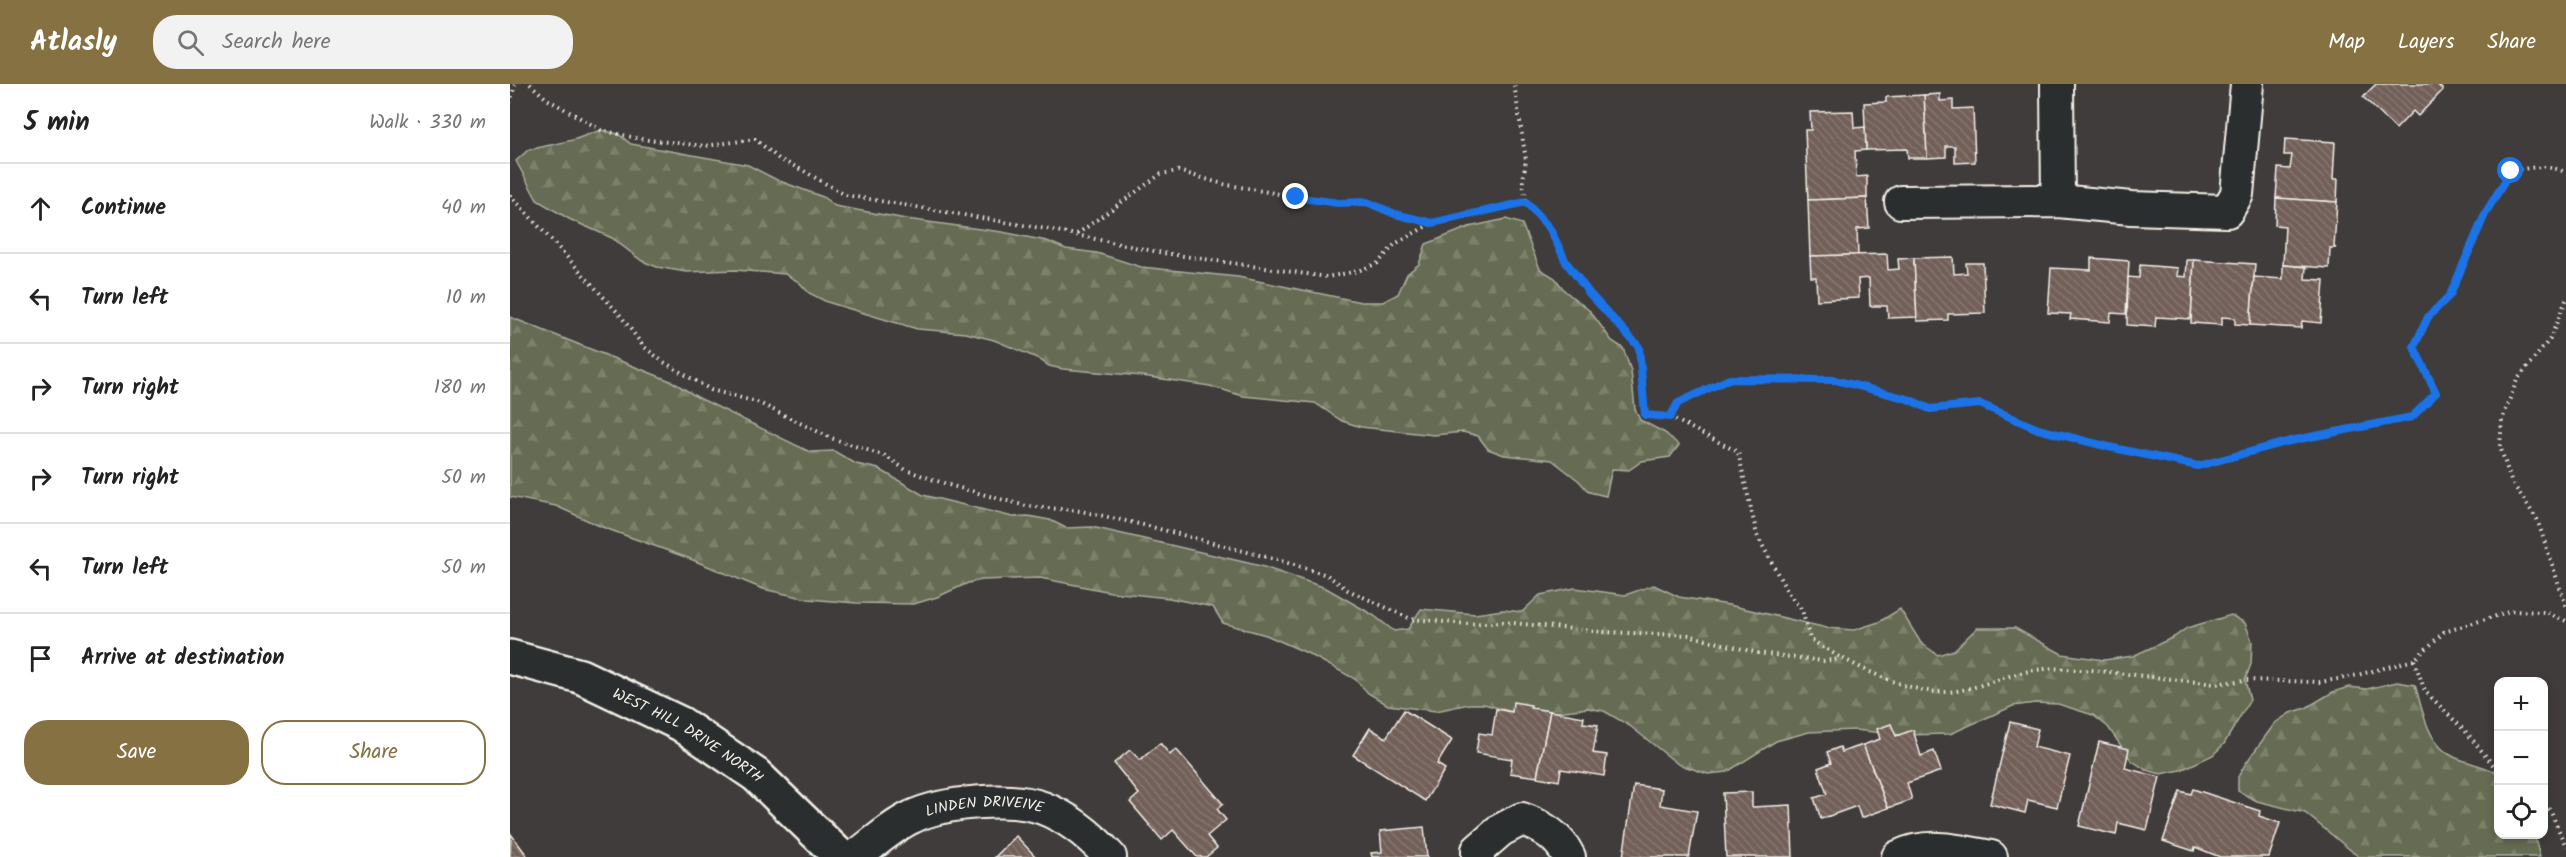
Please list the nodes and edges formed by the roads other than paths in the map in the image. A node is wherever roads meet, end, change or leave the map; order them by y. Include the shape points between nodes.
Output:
1 (2057, 84) edge
2 (2247, 84) edge
3 (2058, 201) junction
4 (1901, 202) dead end
5 (510, 657) edge
6 (841, 857) edge
7 (855, 857) edge
8 (1110, 857) edge
9 (1478, 857) edge
10 (1569, 857) edge
11 (1898, 857) edge
12 (1991, 857) edge

1 - 3 street
2 - 3 street via 2237,194 2227,211
3 - 4 street
5 - 6 street, WEST HILL DRIVE NORTH via 580,676 681,724 756,775
7 - 8 street, LINDEN DRIVEIVE via 911,817 952,804 998,802 1042,808 1078,828
9 - 10 street via 1478,850 1501,830 1522,819 1547,829
11 - 12 street via 1944,848

